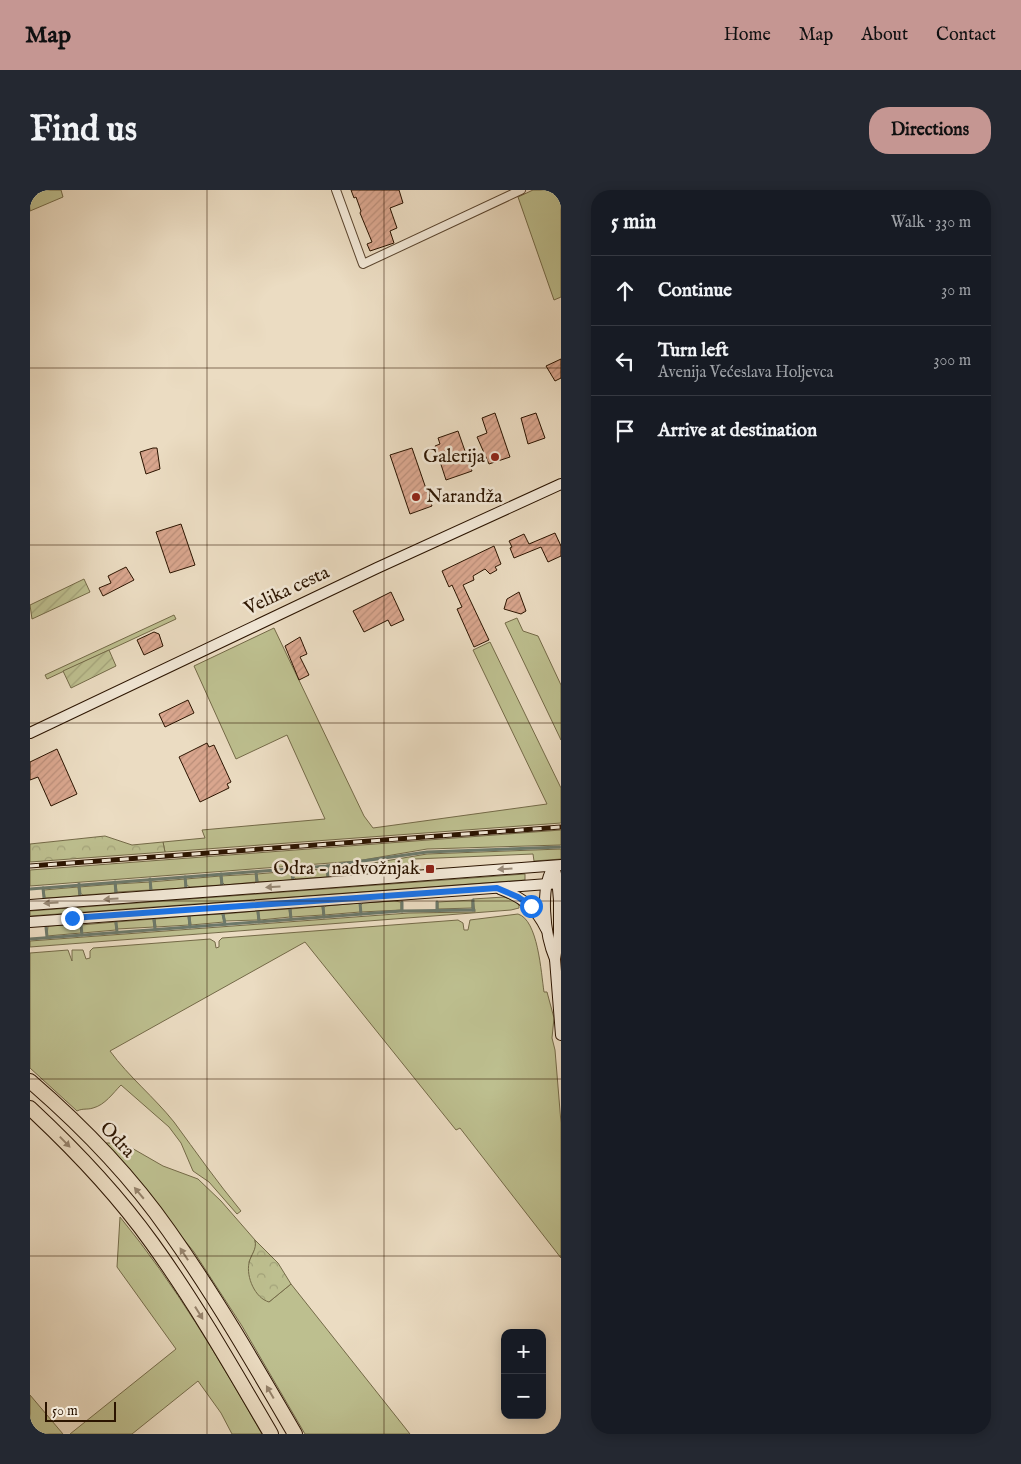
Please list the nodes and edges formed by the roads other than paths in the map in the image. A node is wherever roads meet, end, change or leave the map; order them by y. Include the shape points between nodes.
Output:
1 (336, 190) edge
2 (521, 190) edge
3 (561, 485) edge
4 (30, 733) edge
5 (557, 865) edge
6 (560, 883) edge
7 (546, 884) junction
8 (497, 888) junction
9 (30, 905) edge
10 (30, 922) edge
11 (548, 932) junction
12 (555, 959) junction
13 (561, 1035) edge
14 (30, 1081) edge
15 (30, 1108) edge
16 (270, 1434) edge
17 (295, 1434) edge

1 - 2 street via 363,264
3 - 4 main road, Velika cesta via 377,568
5 - 6 main road
5 - 7 main road
5 -> 9 main road
6 - 7 main road
6 - 12 main road
7 - 8 main road
7 - 11 main road
8 - 10 main road
8 - 11 main road via 531,906
11 - 12 main road
12 - 13 main road
17 -> 14 highway, Odra via 233,1327 169,1231 102,1150
15 -> 16 highway, Odra via 93,1172 152,1243 221,1348

